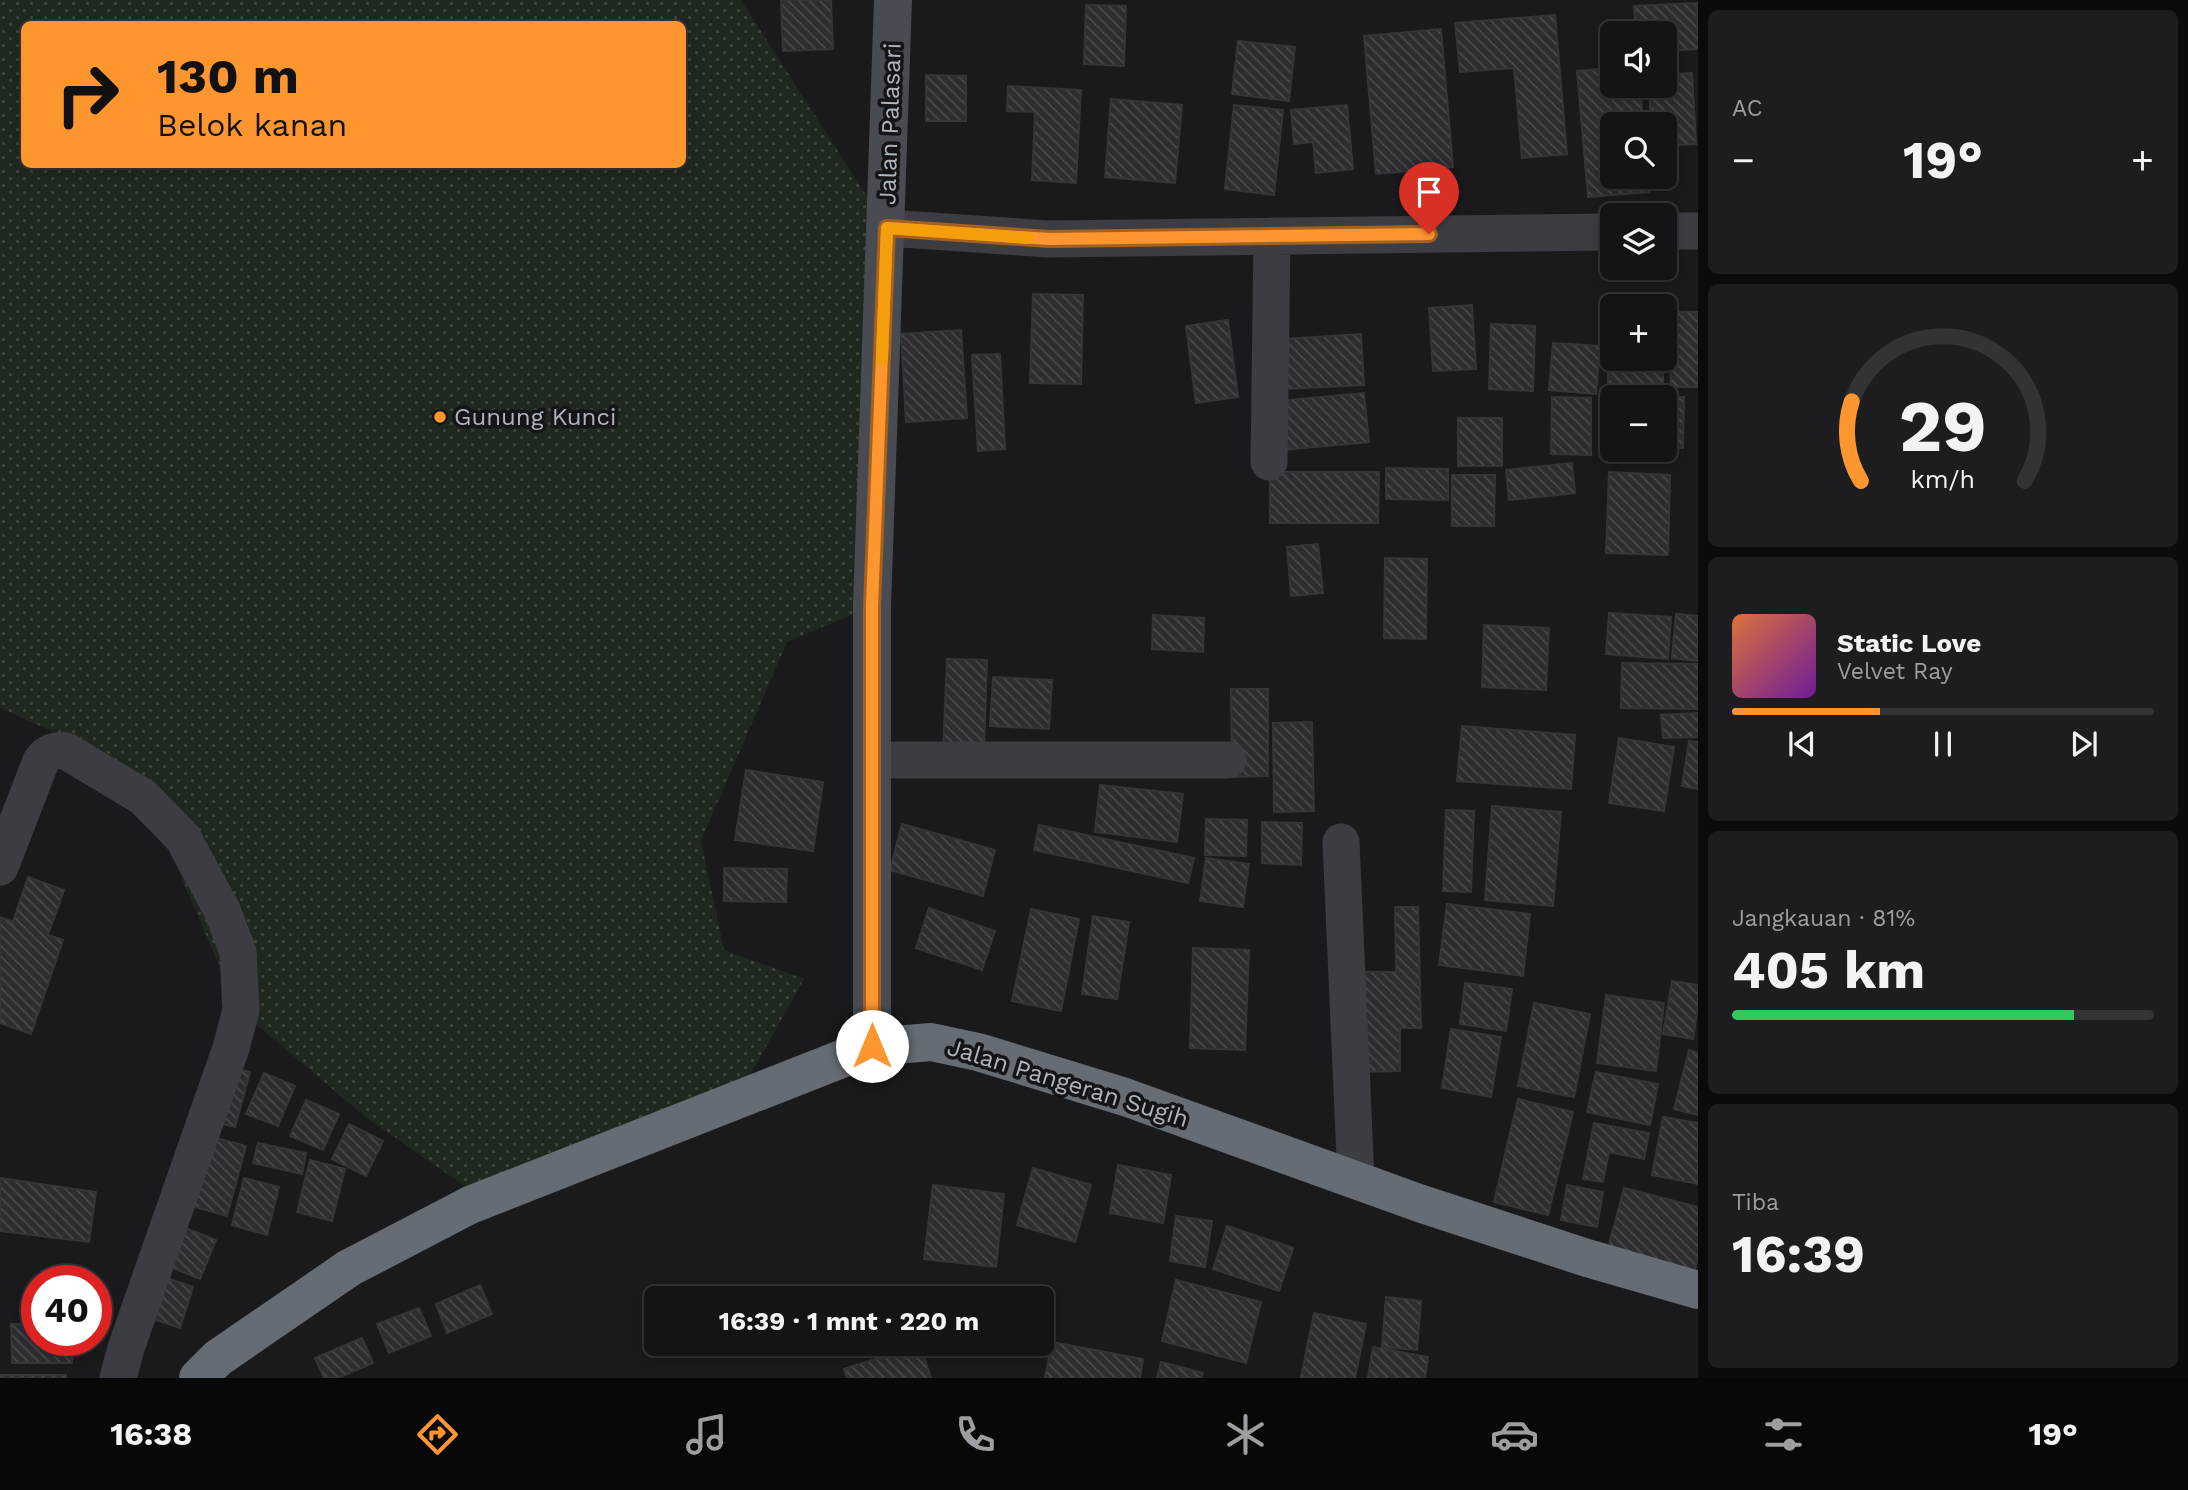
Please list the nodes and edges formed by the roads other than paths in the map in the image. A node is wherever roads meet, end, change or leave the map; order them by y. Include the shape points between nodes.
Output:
1 (893, 0) edge
2 (887, 228) junction
3 (1677, 231) edge
4 (1698, 231) edge
5 (1600, 232) edge
6 (1272, 236) junction
7 (1269, 462) dead end
8 (872, 760) junction
9 (1228, 761) dead end
10 (1341, 842) dead end
11 (0, 867) edge
12 (872, 1046) junction
13 (1356, 1180) junction
14 (1698, 1290) edge
15 (118, 1378) edge
16 (198, 1378) edge

1 - 2 street, Jalan Palasari
2 - 6 street via 1049,239
2 - 8 street, Jalan Palasari via 872,606
3 - 4 street
5 - 6 street
6 - 7 street
8 - 9 street
8 - 12 street, Jalan Palasari
10 - 13 street
11 - 15 street via 41,761 53,750 66,751 143,797 183,838 222,910 238,952 242,1010
12 - 13 highway, Jalan Pangeran Sugih via 930,1042 978,1052 1125,1097
12 - 16 highway, Jalan Pangeran Sugih via 470,1205 349,1268 218,1358
13 - 14 highway, Jalan Pangeran Sugih

